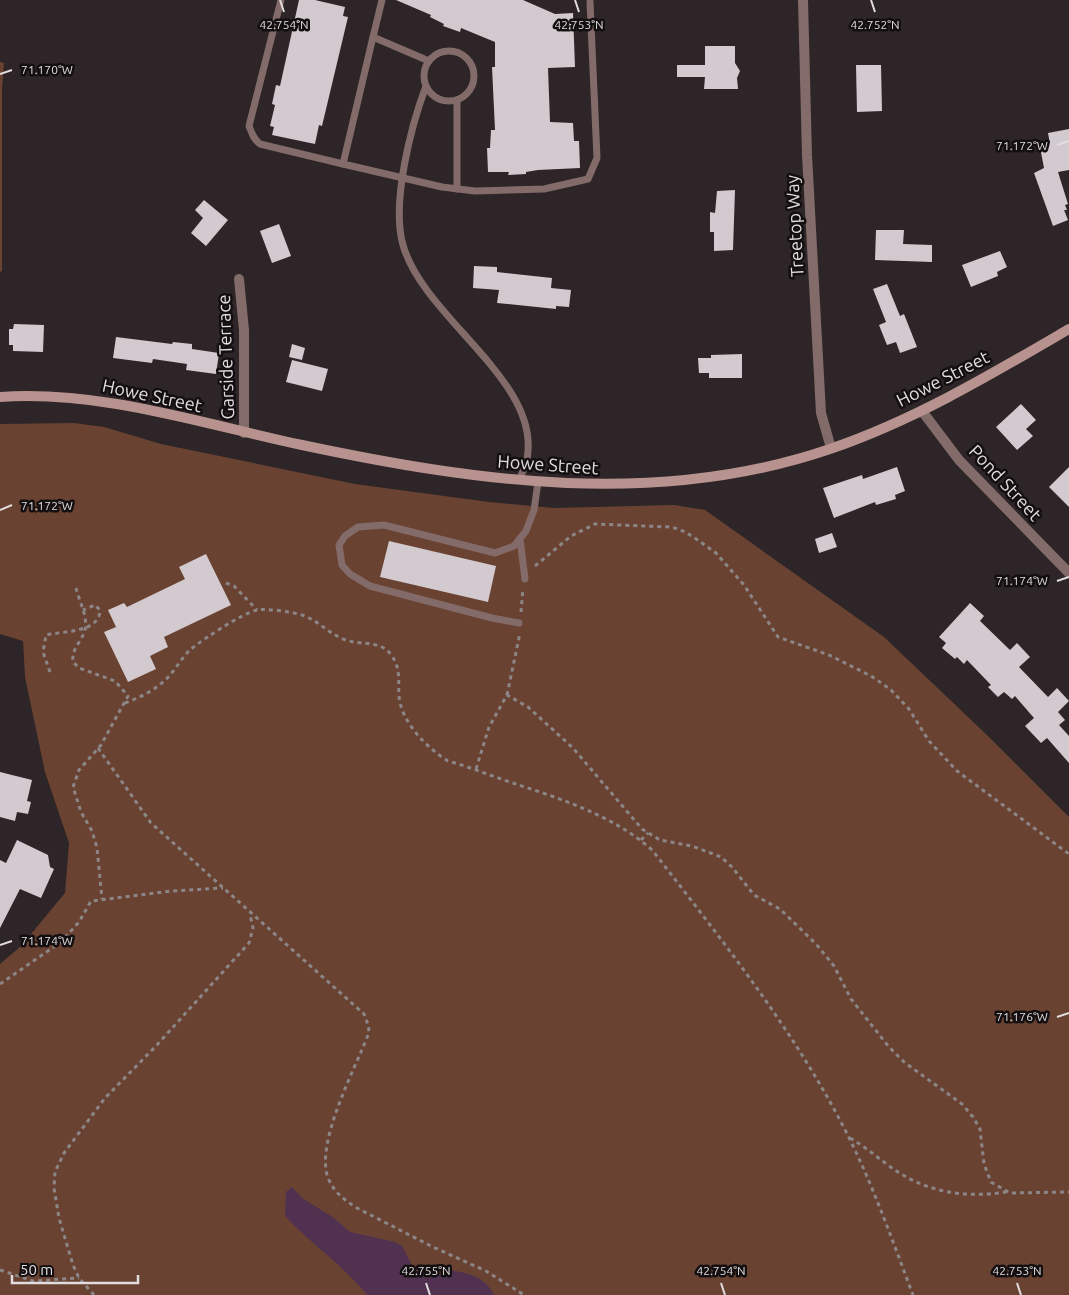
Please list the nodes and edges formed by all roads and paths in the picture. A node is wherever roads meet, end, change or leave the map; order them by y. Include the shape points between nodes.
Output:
1 (281, 0) edge
2 (381, 0) edge
3 (803, 0) edge
4 (590, 2) dead end
5 (373, 37) junction
6 (429, 60) junction
7 (426, 86) junction
8 (457, 100) junction
9 (343, 164) junction
10 (404, 177) junction
11 (457, 189) junction
12 (239, 279) dead end
13 (1069, 329) edge
14 (0, 397) edge
15 (922, 411) junction
16 (244, 433) junction
17 (832, 448) junction
18 (519, 480) junction
19 (538, 482) junction
20 (520, 539) junction
21 (534, 567) dead end
22 (1069, 574) edge
23 (525, 579) joint
24 (226, 583) dead end
25 (76, 588) dead end
26 (83, 610) junction
27 (257, 610) junction
28 (519, 623) junction
29 (85, 628) junction
30 (50, 672) dead end
31 (507, 696) junction
32 (125, 703) junction
33 (98, 748) junction
34 (476, 769) junction
35 (648, 833) junction
36 (641, 840) junction
37 (1069, 854) edge
38 (224, 888) junction
39 (102, 899) junction
40 (250, 914) junction
41 (0, 984) edge
42 (849, 1138) junction
43 (1007, 1192) junction
44 (1069, 1192) edge
45 (0, 1270) edge
46 (79, 1278) junction
47 (94, 1295) edge
48 (524, 1295) edge
49 (913, 1295) edge

1 - 9 lane via 249,126 254,140
2 - 5 lane
3 - 17 street, Treetop Way via 807,155 820,404
4 - 11 lane via 597,158 588,179 544,189
5 - 6 lane
5 - 9 lane
6 - 7 lane via 424,73
6 - 8 lane via 442,51 458,52 470,61 474,68 473,84
7 - 8 lane via 436,97
7 - 10 lane via 414,117
8 - 11 lane
9 - 10 lane
10 - 11 lane
10 - 18 lane via 399,211 403,244 411,266 437,305 515,397 523,414 528,451
12 - 16 street, Garside Terrace via 244,330
13 - 15 main road, Howe Street
14 - 16 main road, Howe Street via 68,398 127,406
15 - 17 main road, Howe Street
15 - 22 street, Pond Street via 959,460
16 - 18 main road, Howe Street via 419,468
17 - 19 main road, Howe Street via 761,468 686,481 600,485
18 - 19 main road, Howe Street
19 - 20 lane via 534,510
20 - 23 lane
20 - 28 lane via 514,546 495,553 384,525 358,527 339,545 342,565 370,586
21 - 37 path via 571,536 594,524 679,529 716,553 744,585 778,637 829,655 890,689 909,709 929,741 957,771
23 - 28 path
24 - 27 path via 234,586
25 - 26 path
26 - 29 path
26 - 29 path via 95,605 100,610 97,621
27 - 32 path via 190,650 168,677 143,696
27 - 34 path via 300,614 350,643 374,643 387,650 398,665 400,701 408,721 435,753 448,761
28 - 31 path via 519,645
29 - 30 path via 46,635 43,652
29 - 32 path via 75,648 73,662 79,668 115,681 128,696
31 - 34 path via 489,727
31 - 35 path via 528,707 573,748
32 - 33 path
33 - 38 path via 151,823
33 - 39 path via 79,770 73,787 97,848
34 - 36 path via 562,799
35 - 36 path
35 - 43 path via 660,840 692,846 721,857 750,891 780,909 816,944 834,966 851,999 890,1047 923,1078 968,1111 980,1129 988,1177
36 - 42 path via 653,851 759,990 800,1052
38 - 39 path
38 - 40 path
39 - 41 path via 86,906 79,922 62,942
40 - 46 path via 253,928 249,943 105,1098 58,1165 54,1188 59,1218
40 - 48 path via 355,1005 367,1020 368,1034 327,1144 326,1169 334,1188 357,1208 486,1271
42 - 43 path via 895,1170 938,1190 966,1195
42 - 49 path via 887,1224
43 - 44 path
45 - 46 path via 33,1281
46 - 47 path

